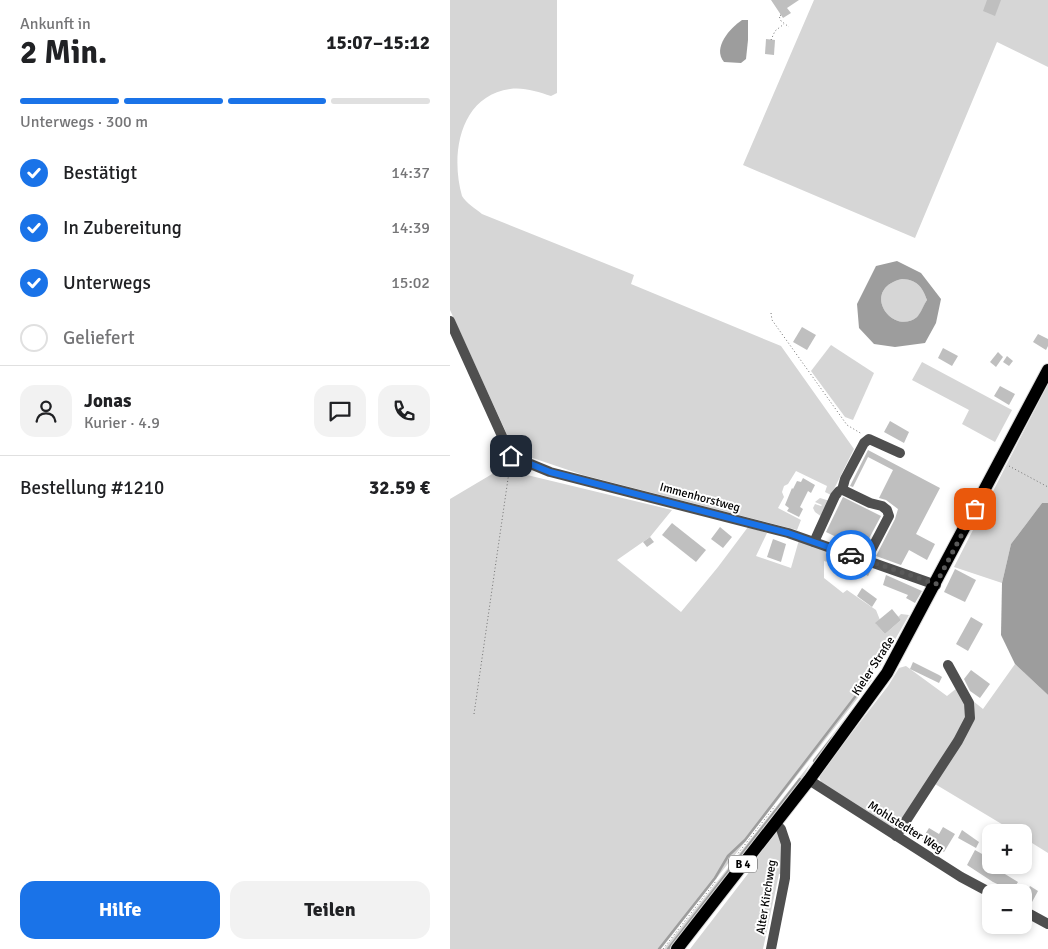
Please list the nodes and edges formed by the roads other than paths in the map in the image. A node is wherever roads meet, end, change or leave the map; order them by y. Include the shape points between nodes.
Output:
1 (450, 321) edge
2 (1048, 370) edge
3 (900, 453) dead end
4 (842, 490) junction
5 (814, 542) junction
6 (866, 560) junction
7 (936, 584) junction
8 (948, 665) dead end
9 (809, 780) junction
10 (775, 823) junction
11 (896, 836) junction
12 (982, 888) edge
13 (1032, 915) edge
14 (1048, 924) edge
15 (677, 949) edge
16 (770, 949) edge

1 - 5 street, Immenhorstweg via 511,456 550,472
2 - 7 main road, Kieler Straße / B 4
3 - 4 street via 869,439 864,443
4 - 5 street via 835,496
4 - 6 street via 887,510 888,516
5 - 6 street, Immenhorstweg
6 - 7 street, Immenhorstweg
7 - 9 main road, Kieler Straße / B 4 via 887,673
8 - 11 street via 969,703 970,718
9 - 10 main road, Kieler Straße / B 4
9 - 11 street, Mohlstedter Weg
10 - 15 main road, Kieler Straße / B 4
10 - 16 street, Alter Kirchweg via 781,829 786,844 785,878
11 - 12 street, Mohlstedter Weg
13 - 14 street

